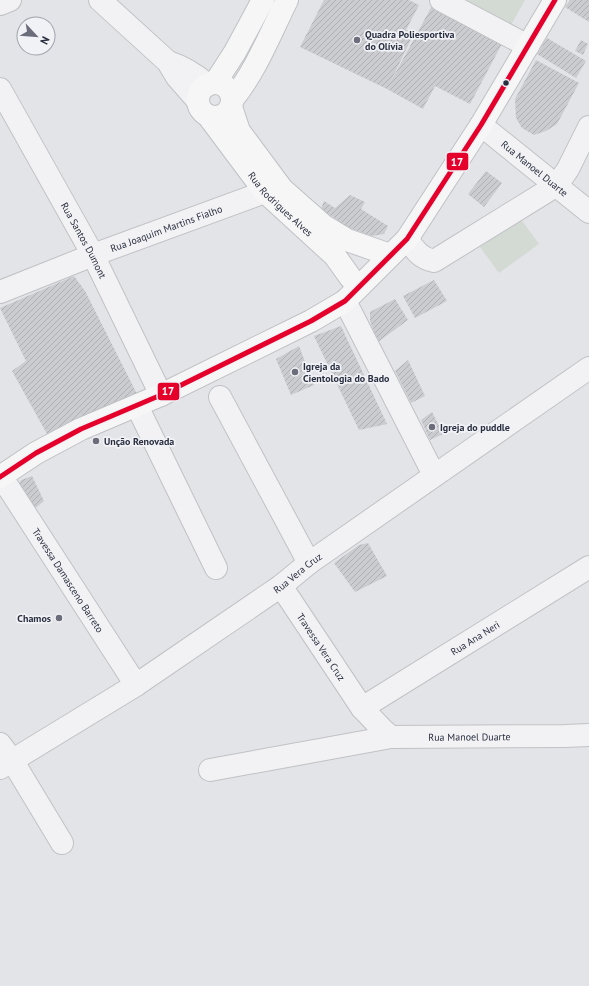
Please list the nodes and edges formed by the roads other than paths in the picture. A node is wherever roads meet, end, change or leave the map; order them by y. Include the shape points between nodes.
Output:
1 (10, 0) edge
2 (100, 0) edge
3 (263, 0) edge
4 (287, 0) edge
5 (441, 0) edge
6 (555, 0) edge
7 (0, 4) edge
8 (528, 46) junction
9 (0, 89) edge
10 (207, 96) junction
11 (232, 103) junction
12 (7, 121) edge
13 (481, 125) junction
14 (589, 128) edge
15 (557, 185) junction
16 (272, 188) junction
17 (589, 212) edge
18 (407, 239) junction
19 (341, 248) junction
20 (93, 255) junction
21 (390, 255) junction
22 (0, 292) edge
23 (351, 294) junction
24 (589, 368) edge
25 (161, 395) junction
26 (220, 397) dead end
27 (137, 406) junction
28 (434, 475) junction
29 (0, 476) edge
30 (308, 563) junction
31 (589, 567) edge
32 (216, 568) dead end
33 (281, 586) junction
34 (136, 685) junction
35 (362, 708) junction
36 (589, 735) edge
37 (391, 737) junction
38 (4, 758) edge
39 (210, 770) dead end
40 (62, 843) dead end

1 - 7 street
2 - 10 street, Rua Rodrigues Alves via 168,62 194,73
3 - 10 main road via 235,52
4 - 11 main road via 251,73
5 - 8 street
6 - 8 main road
8 - 13 main road
9 - 12 street, Rua Santos Dumont
10 - 11 main road, Rua Rodrigues Alves via 221,84 231,94
10 - 11 main road via 215,118 227,113
10 - 16 main road, Rua Rodrigues Alves
11 - 16 main road, Rua Rodrigues Alves via 239,130
12 - 20 street, Rua Santos Dumont
13 - 15 street, Rua Manoel Duarte
13 - 18 main road
14 - 15 street
15 - 17 street, Rua Manoel Duarte
15 - 18 street via 434,260 419,256
16 - 19 main road, Rua Rodrigues Alves via 282,189 324,226
16 - 20 street, Rua Joaquim Martins Fialho
18 - 21 main road
19 - 21 main road, Rua Rodrigues Alves
19 - 23 main road, Rua Rodrigues Alves via 350,277
20 - 22 street, Rua Joaquim Martins Fialho
20 - 25 street, Rua Santos Dumont
21 - 23 main road
23 - 25 main road via 311,321
23 - 28 street, Rua Rodrigues Alves
24 - 28 street, Rua Vera Cruz
25 - 27 main road
26 - 30 street
27 - 29 main road via 81,428
27 - 32 street
28 - 30 street, Rua Vera Cruz
29 - 34 street, Travessa Damasceno Barreto
30 - 33 street, Rua Vera Cruz
31 - 35 street, Rua Ana Neri
33 - 34 street, Rua Vera Cruz
33 - 35 street, Travessa Vera Cruz
34 - 38 street, Rua Vera Cruz
35 - 37 street
36 - 37 street, Rua Manoel Duarte
37 - 39 street, Rua Manoel Duarte
38 - 40 street

